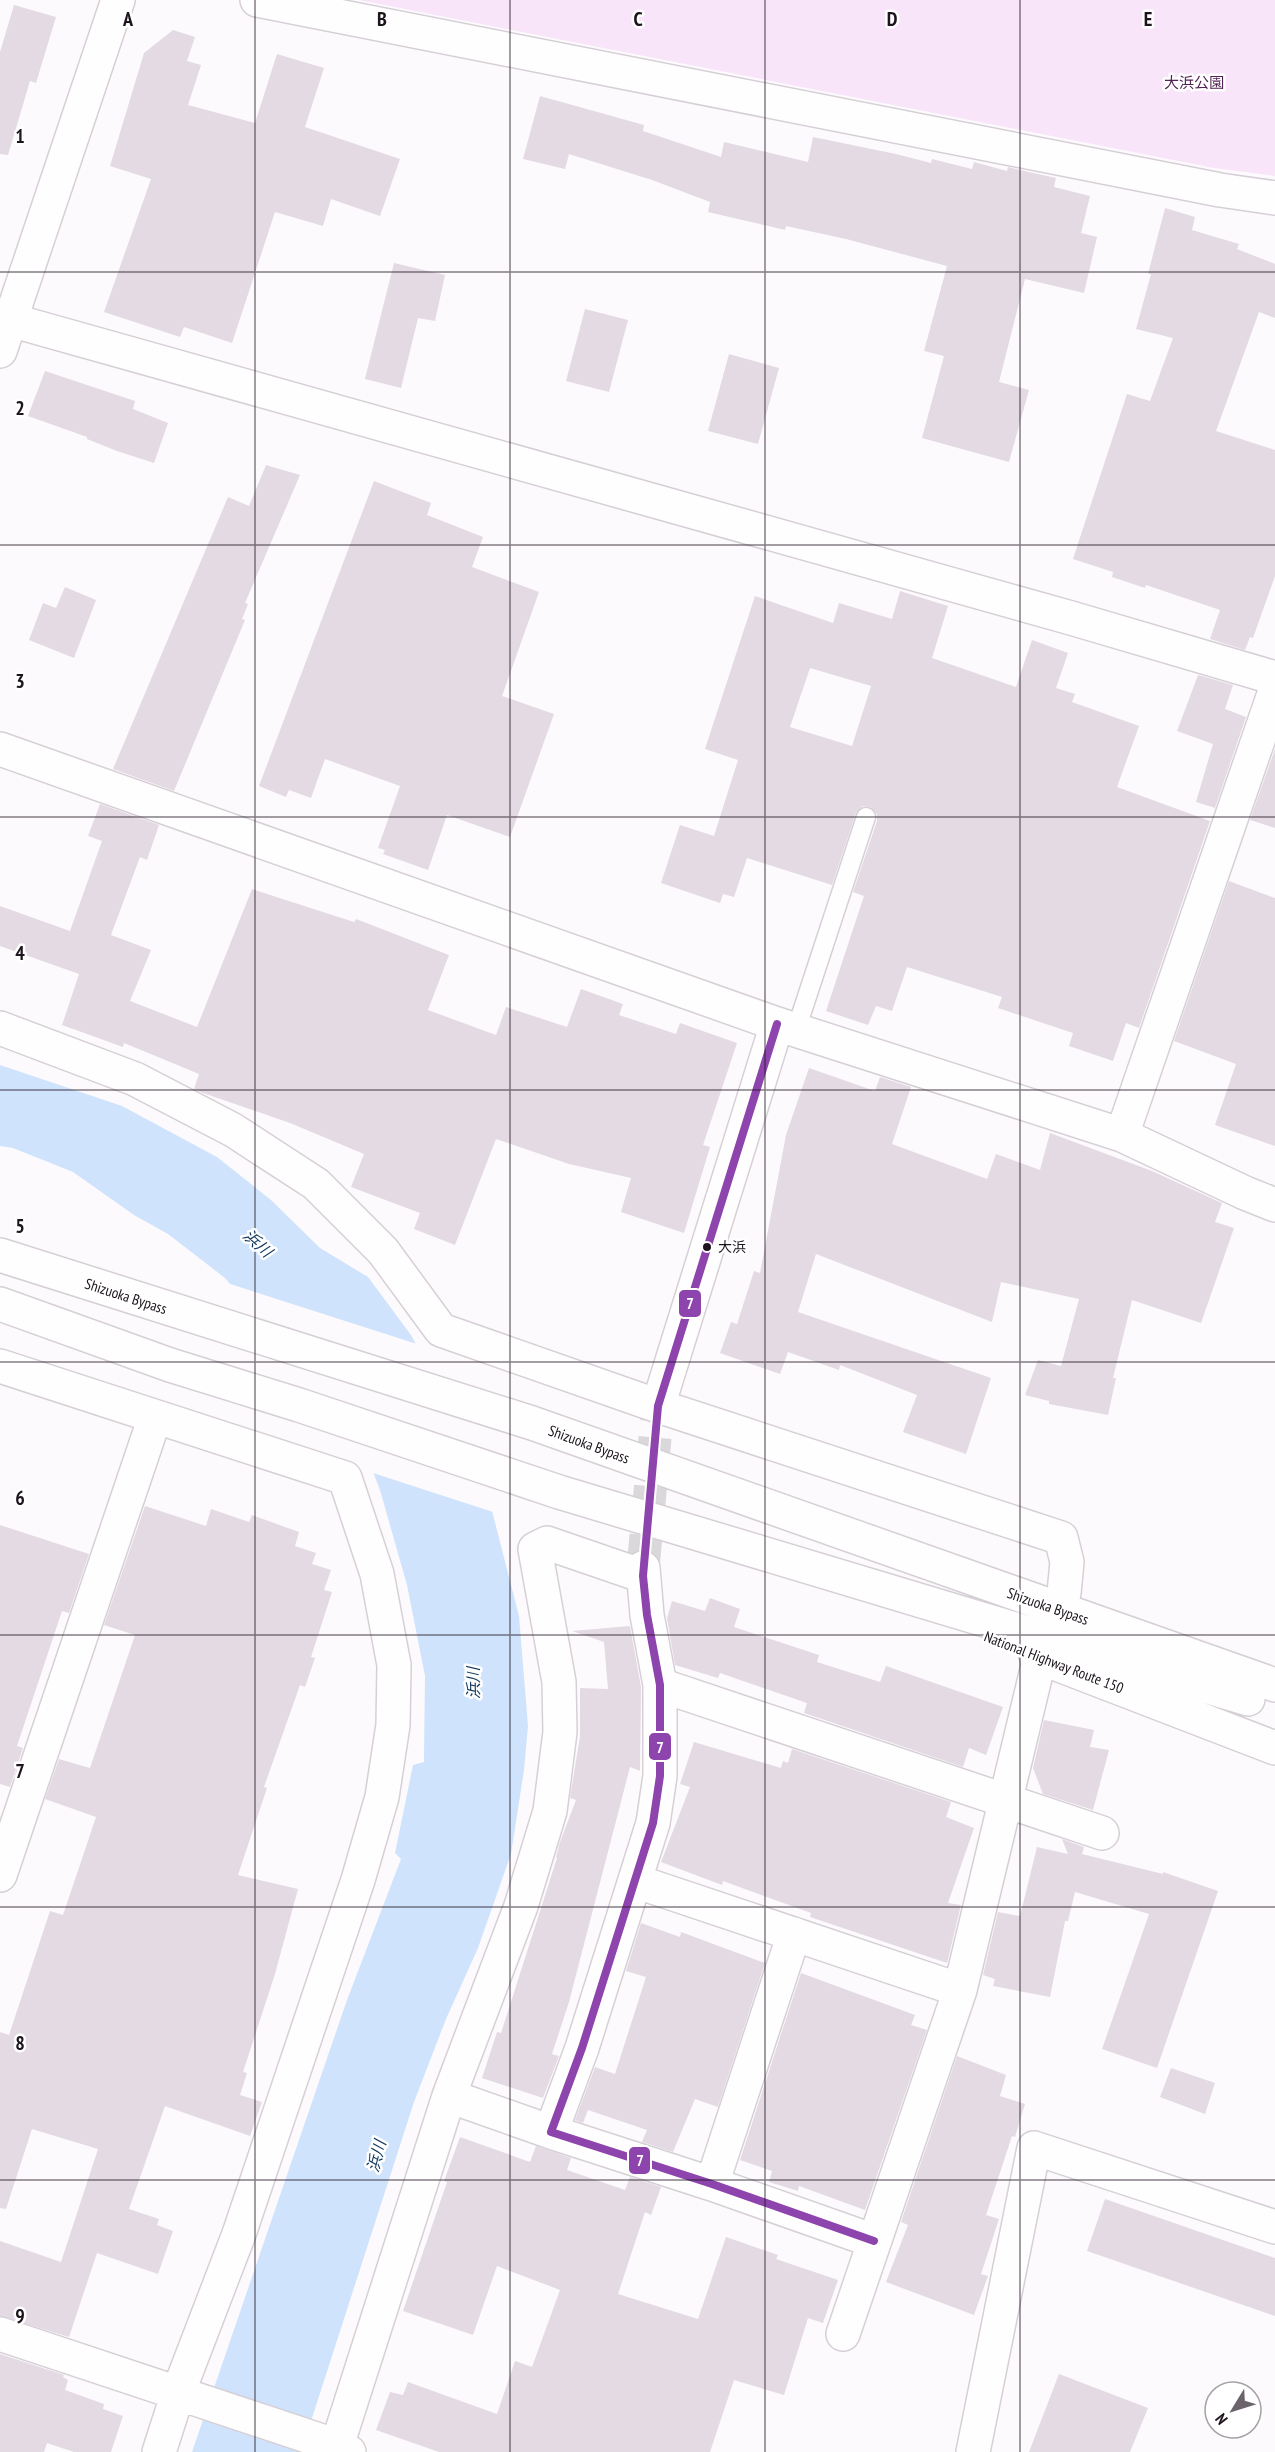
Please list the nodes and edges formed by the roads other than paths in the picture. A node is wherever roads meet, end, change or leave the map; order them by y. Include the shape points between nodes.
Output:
1 (118, 0) edge
2 (257, 0) edge
3 (1275, 198) edge
4 (5, 319) edge
5 (0, 351) edge
6 (1275, 678) edge
7 (1275, 691) edge
8 (0, 749) edge
9 (866, 817) dead end
10 (787, 1027) junction
11 (0, 1028) edge
12 (1122, 1135) junction
13 (1275, 1204) edge
14 (0, 1255) edge
15 (0, 1304) edge
16 (0, 1366) edge
17 (658, 1406) junction
18 (155, 1417) junction
19 (848, 1535) junction
20 (833, 1574) junction
21 (1064, 1593) junction
22 (1040, 1657) junction
23 (1259, 1680) edge
24 (660, 1685) junction
25 (1275, 1708) edge
26 (1275, 1749) edge
27 (1004, 1800) junction
28 (1102, 1833) dead end
29 (0, 1875) edge
30 (635, 1881) junction
31 (794, 1934) junction
32 (960, 1990) junction
33 (449, 2096) junction
34 (551, 2132) junction
35 (712, 2184) junction
36 (1275, 2228) edge
37 (874, 2241) junction
38 (0, 2334) edge
39 (843, 2334) dead end
40 (185, 2395) junction
41 (335, 2448) edge
42 (159, 2452) edge
43 (973, 2452) edge

1 - 4 main road
2 - 3 main road
4 - 5 main road
4 - 6 main road
7 - 12 main road
8 - 10 main road
9 - 10 lane
10 - 12 main road
10 - 17 main road
11 - 17 main road via 135,1079 232,1130 316,1184 383,1251 441,1330
12 - 13 main road
14 - 19 main road, Shizuoka Bypass via 486,1409
15 - 20 main road, Shizuoka Bypass via 170,1365 514,1477
16 - 18 main road
17 - 21 main road via 1061,1538 1067,1562
18 - 29 main road
18 - 40 main road via 345,1478 377,1574 394,1665 393,1725 382,1797 358,1880
19 - 21 main road
19 - 23 main road, Shizuoka Bypass
20 - 22 main road, National Highway Route 150
20 - 23 main road, Shizuoka Bypass
21 - 23 main road
22 - 26 main road, National Highway Route 150
22 - 27 main road
23 - 25 main road, Shizuoka Bypass
24 - 27 main road
24 - 30 main road via 660,1776 653,1823
24 - 33 main road via 643,1572 547,1543 535,1549 559,1682 560,1731 550,1810 521,1906
27 - 28 main road
27 - 32 main road
30 - 31 main road
30 - 34 main road
31 - 32 main road
31 - 35 main road
32 - 37 main road
33 - 34 main road
33 - 41 main road
34 - 35 main road
35 - 37 main road
36 - 43 main road via 1034,2148
37 - 39 main road
38 - 40 main road
40 - 41 main road
40 - 42 main road

